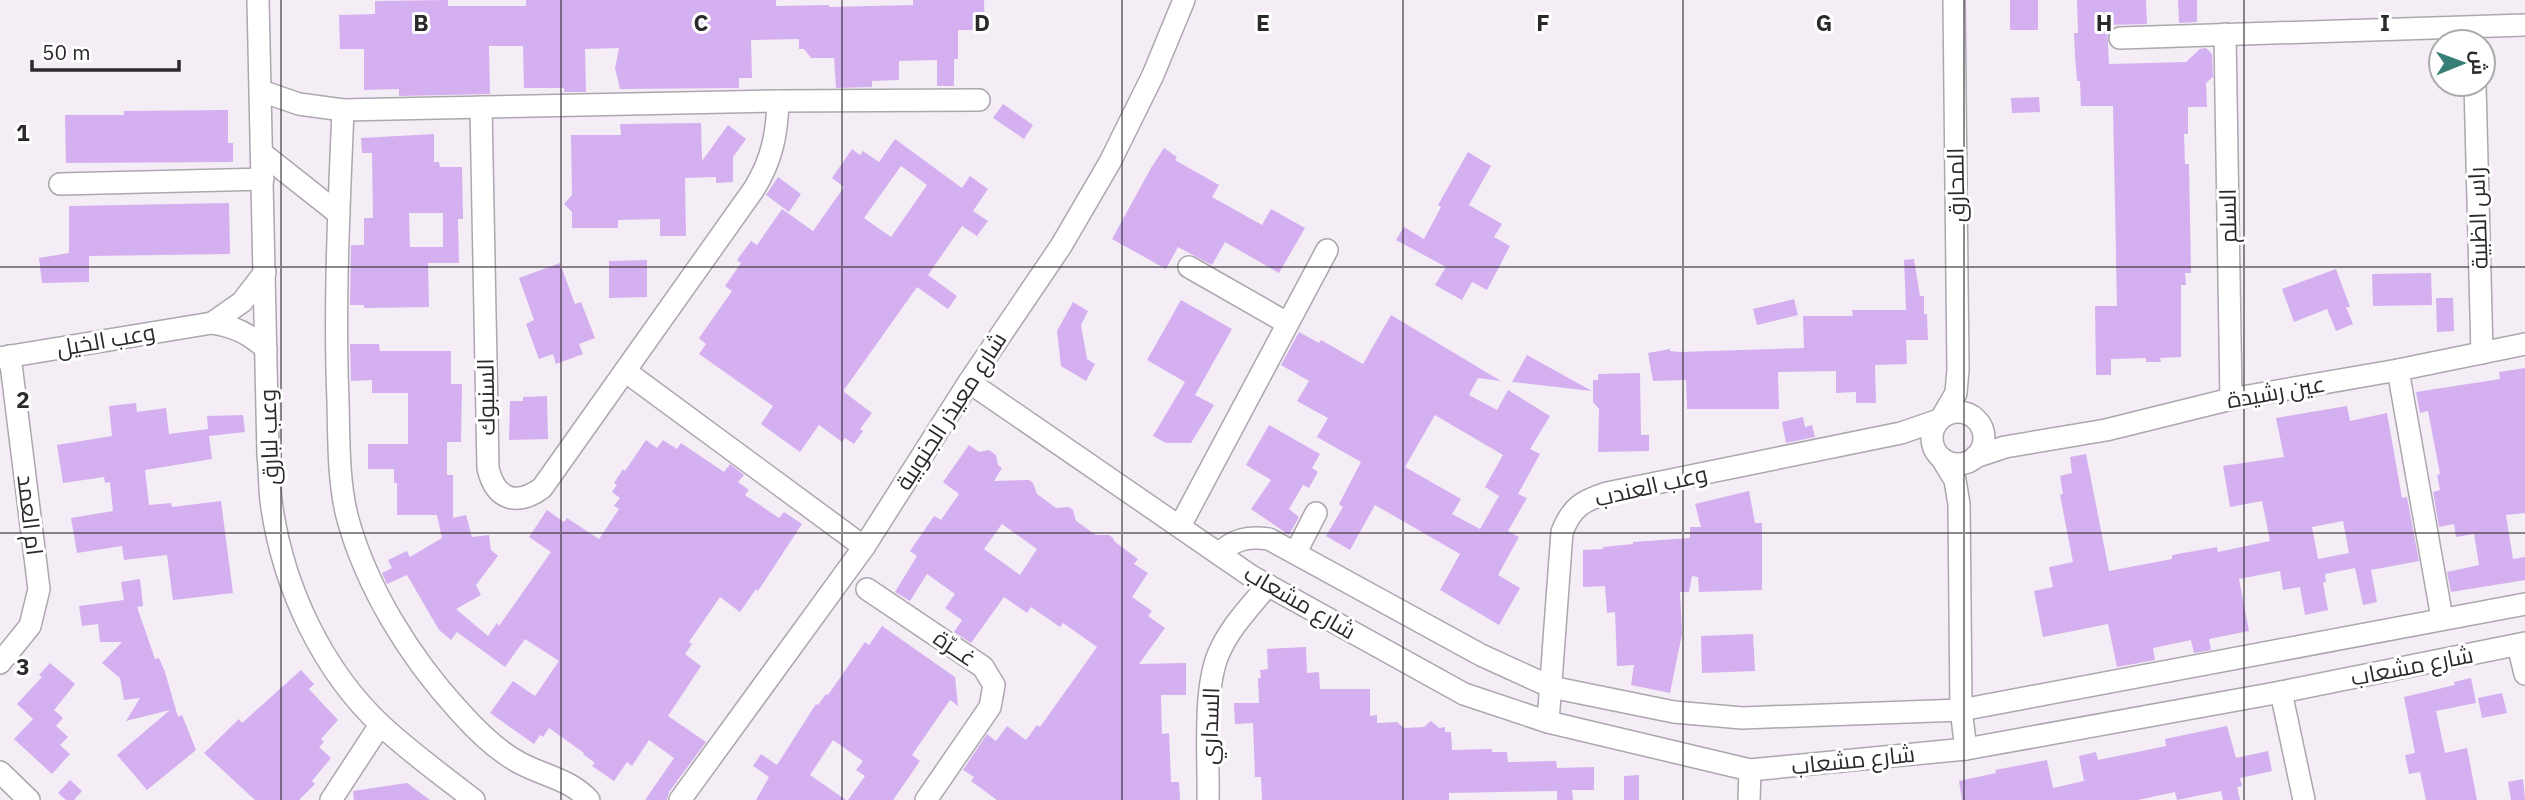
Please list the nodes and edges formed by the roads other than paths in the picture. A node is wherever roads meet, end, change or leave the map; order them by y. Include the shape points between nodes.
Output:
1 (258, 0) edge
2 (1184, 0) edge
3 (1954, 0) edge
4 (2525, 25) edge
5 (2497, 30) edge
6 (2225, 34) junction
7 (2427, 34) edge
8 (2120, 38) dead end
9 (261, 91) junction
10 (2475, 98) edge
11 (979, 100) dead end
12 (778, 101) junction
13 (481, 107) junction
14 (343, 110) junction
15 (263, 154) junction
16 (263, 179) junction
17 (60, 184) dead end
18 (339, 214) junction
19 (1327, 250) dead end
20 (1189, 267) dead end
21 (265, 272) junction
22 (212, 323) junction
23 (1287, 323) junction
24 (2525, 344) edge
25 (266, 349) junction
26 (2482, 353) junction
27 (5, 357) edge
28 (1958, 370) junction
29 (2398, 370) junction
30 (625, 371) junction
31 (970, 382) junction
32 (2231, 399) junction
33 (1940, 419) junction
34 (1976, 422) junction
35 (1901, 433) junction
36 (2028, 443) junction
37 (1939, 456) junction
38 (1971, 459) junction
39 (1959, 503) junction
40 (1316, 513) dead end
41 (1180, 526) junction
42 (864, 547) junction
43 (1296, 552) junction
44 (1219, 554) junction
45 (1268, 585) junction
46 (867, 589) dead end
47 (2525, 604) edge
48 (2442, 618) junction
49 (2521, 644) edge
50 (0, 663) edge
51 (2525, 674) edge
52 (1551, 687) junction
53 (2281, 692) junction
54 (1961, 710) junction
55 (1548, 722) junction
56 (380, 724) junction
57 (1966, 749) junction
58 (1750, 771) junction
59 (0, 774) edge
60 (29, 800) edge
61 (331, 800) edge
62 (474, 800) edge
63 (589, 800) edge
64 (680, 800) edge
65 (926, 800) edge
66 (1208, 800) edge
67 (1749, 800) edge
68 (2304, 800) edge

1 - 9 street, وعب لبارق
2 - 31 street, شارع معيذر الجنوبية via 1110,162 1061,246
3 - 28 street, المحارق
4 - 5 street
6 - 7 street
6 - 8 street
6 - 32 street, السلم
9 - 14 street via 299,104
9 - 15 street, وعب لبارق
10 - 26 street, راس الظبية
11 - 12 street
12 - 13 street
12 - 30 street, السنبوك via 775,144 763,174
13 - 14 street
13 - 30 street, السنبوك via 488,468 491,482 501,494 515,499 530,497 542,488
14 - 18 street
15 - 16 street, وعب لبارق
15 - 18 street
16 - 17 street
16 - 21 street, وعب لبارق
18 - 63 street via 340,472 346,513 359,552 400,632 458,710 502,752 565,781
19 - 23 street
20 - 23 street
21 - 22 street, وعب الخيل via 242,302
21 - 25 street, وعب لبارق
22 - 25 street, وعب الخيل via 247,333
22 - 27 street, وعب الخيل
23 - 41 street
24 - 26 street, عين رشيدة
25 - 56 street, وعب لبارق via 272,508 282,555 320,646
26 - 29 street, عين رشيدة
27 - 50 street, ام العمد via 39,589 30,626
28 - 33 street, المحارق via 1956,393
28 - 34 street, المحارق
29 - 32 street, عين رشيدة
29 - 48 street
30 - 42 street
31 - 41 street, شارع مشعاب
31 - 42 street, شارع معيذر الجنوبية
32 - 36 street, عين رشيدة via 2106,430
33 - 34 street via 1954,412
33 - 35 street, وعب العندب
33 - 37 street via 1932,436
34 - 36 street, عين رشيدة
34 - 38 street via 1983,439
35 - 37 street via 1924,439
35 - 52 street, وعب العندب via 1586,500 1569,515 1562,532
36 - 38 street, عين رشيدة
37 - 38 street via 1950,463
37 - 39 street via 1955,480
38 - 39 street
39 - 54 street
40 - 43 street
41 - 44 street, شارع مشعاب
42 - 64 street, شارع معيذر الجنوبية
43 - 44 street, شارع مشعاب via 1257,537 1229,543
43 - 52 street, شارع مشعاب via 1481,655
44 - 45 street, شارع مشعاب
45 - 55 street, شارع مشعاب via 1464,694
45 - 66 street, السداري via 1232,628 1210,681
46 - 65 street, غــرّة via 983,667 994,685 990,707
47 - 48 street, شارع مشعاب
48 - 54 street, شارع مشعاب
49 - 51 street
49 - 53 street, شارع مشعاب
52 - 54 street, شارع مشعاب via 1674,712 1742,719
52 - 55 street, وعب العندب
53 - 57 street, شارع مشعاب
53 - 68 street
54 - 57 street
55 - 58 street, شارع مشعاب
56 - 61 street
56 - 62 street, وعب لبارق
57 - 58 street, شارع مشعاب
58 - 67 street
59 - 60 street

